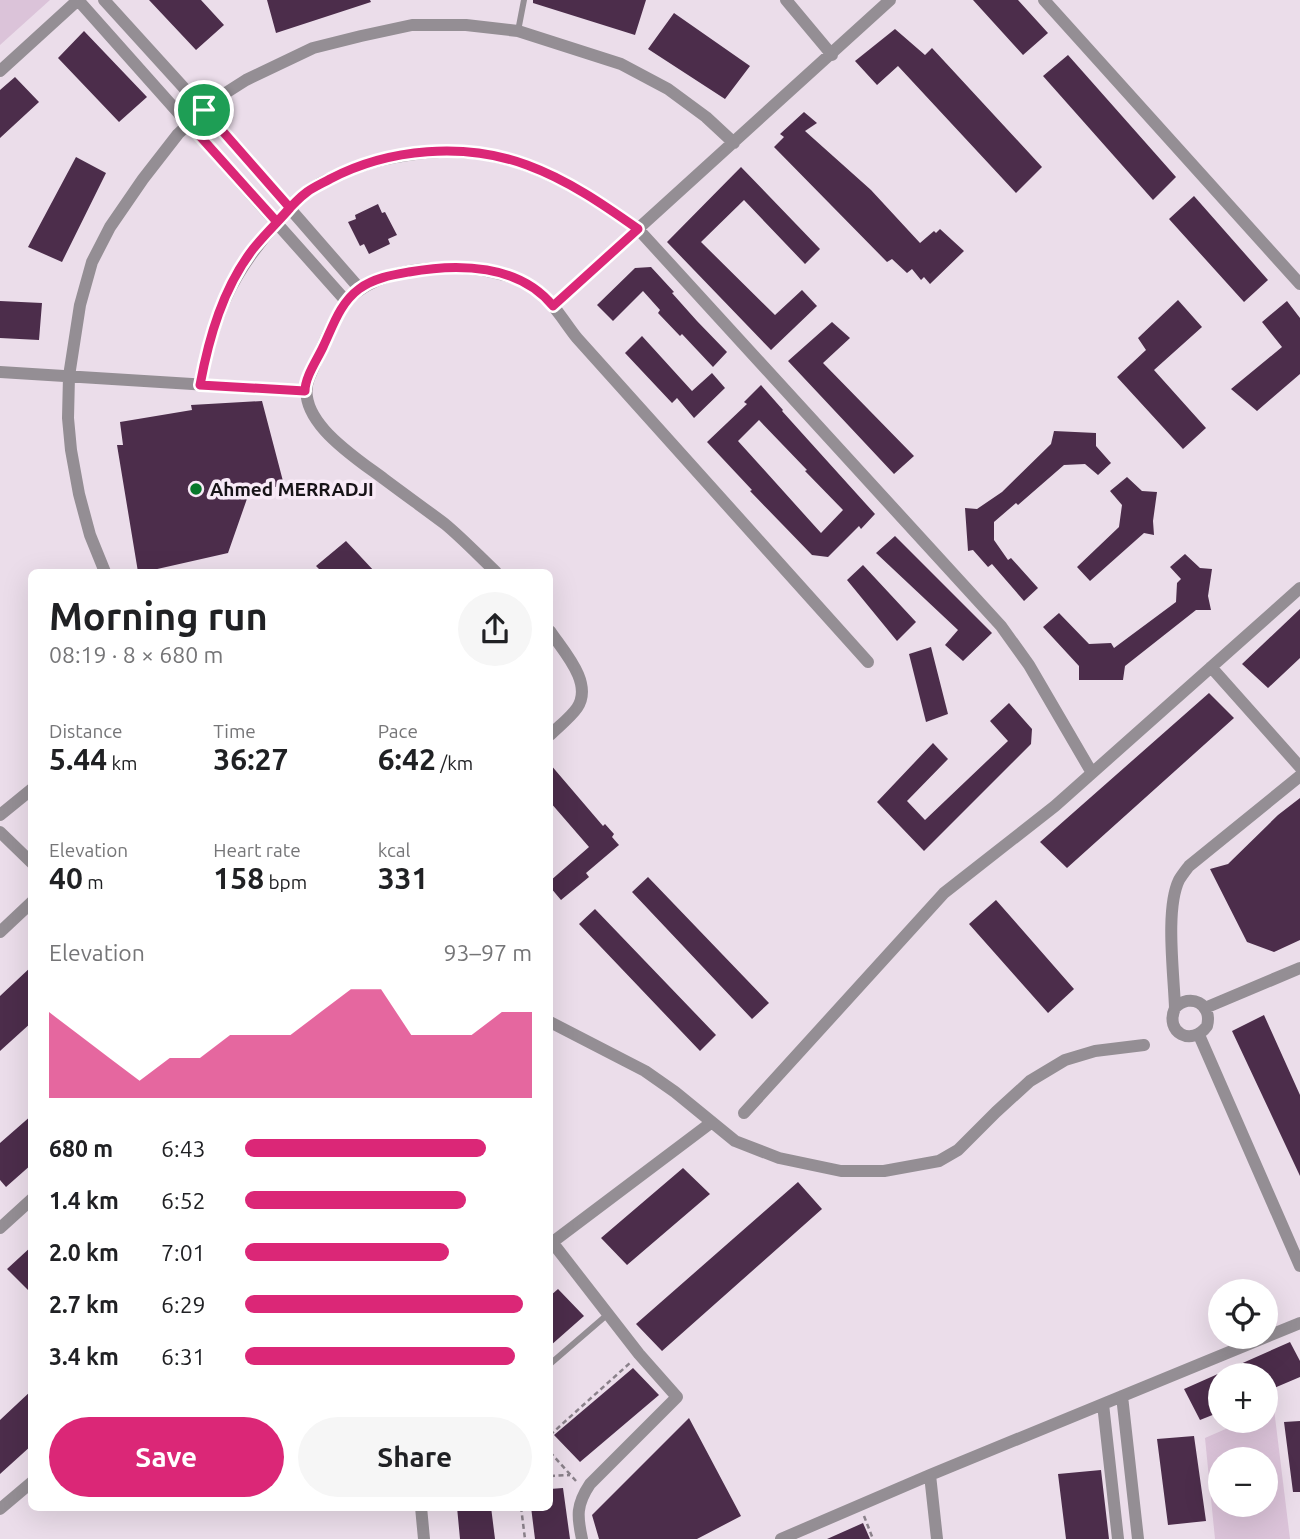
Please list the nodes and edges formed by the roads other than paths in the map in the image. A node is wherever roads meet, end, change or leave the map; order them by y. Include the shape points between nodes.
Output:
1 (78, 0) edge
2 (104, 0) edge
3 (524, 0) edge
4 (786, 0) edge
5 (890, 0) edge
6 (1044, 0) edge
7 (518, 31) junction
8 (832, 55) junction
9 (0, 71) edge
10 (204, 110) junction
11 (189, 124) junction
12 (734, 143) junction
13 (290, 208) junction
14 (277, 222) junction
15 (638, 229) junction
16 (1300, 284) edge
17 (360, 289) junction
18 (346, 301) junction
19 (553, 306) junction
20 (0, 372) edge
21 (69, 376) junction
22 (200, 385) junction
23 (305, 391) junction
24 (104, 569) edge
25 (493, 569) edge
26 (1300, 588) edge
27 (553, 636) edge
28 (868, 662) dead end
29 (1211, 667) junction
30 (553, 731) edge
31 (1300, 767) edge
32 (1092, 773) junction
33 (1300, 776) edge
34 (28, 792) edge
35 (0, 815) edge
36 (0, 832) edge
37 (28, 859) edge
38 (28, 906) edge
39 (0, 932) edge
40 (1300, 968) edge
41 (1175, 1008) junction
42 (1205, 1008) junction
43 (553, 1024) edge
44 (1199, 1034) junction
45 (1144, 1045) dead end
46 (744, 1113) dead end
47 (712, 1122) junction
48 (28, 1203) edge
49 (0, 1228) edge
50 (553, 1241) edge
51 (553, 1245) edge
52 (1300, 1266) edge
53 (608, 1314) junction
54 (1300, 1323) edge
55 (553, 1361) edge
56 (1122, 1396) junction
57 (1103, 1404) junction
58 (930, 1475) junction
59 (28, 1485) edge
60 (0, 1509) edge
61 (421, 1511) edge
62 (424, 1539) edge
63 (582, 1539) edge
64 (781, 1539) edge
65 (937, 1539) edge
66 (1118, 1539) edge
67 (1138, 1539) edge

1 - 9 street
1 - 11 street
2 - 10 street
3 - 7 lane
4 - 8 street
5 - 8 street
6 - 16 street
7 - 10 street via 412,25 313,48 257,75
7 - 12 street via 621,64 667,89
8 - 12 street
10 - 11 street
10 - 13 street
11 - 14 street
11 - 21 street via 143,179 92,262
12 - 15 street
13 - 14 street
13 - 15 street via 308,191 345,171 384,159 457,150 527,165 597,200
13 - 17 street
14 - 18 street
14 - 22 street via 253,249 218,314
15 - 19 street
15 - 32 street via 1001,626
17 - 18 street
17 - 19 street via 388,275 466,267 514,278 536,289
18 - 23 street
19 - 28 street
20 - 21 street
21 - 22 street
21 - 24 street via 68,418 75,472
22 - 23 street
23 - 25 street via 322,428 343,449 447,526
26 - 29 street
27 - 30 street via 583,688 578,707
29 - 31 street
29 - 32 street
32 - 46 street via 944,893
33 - 41 street via 1189,866 1179,880 1171,922
34 - 35 street
36 - 37 street
38 - 39 street
40 - 42 street
41 - 42 street via 1190,1000
41 - 44 street via 1176,1030 1186,1036
42 - 44 street via 1209,1020
43 - 47 street via 645,1072
44 - 52 street
45 - 47 street via 1065,1060 1030,1081 958,1150 920,1166 884,1171 817,1167 735,1141
47 - 50 street
48 - 49 street
51 - 53 street
53 - 55 lane
53 - 63 street via 677,1397 585,1491 578,1507
54 - 56 street
56 - 57 street
56 - 67 street
57 - 58 street
57 - 66 street
58 - 64 street
58 - 65 street
59 - 60 street
61 - 62 street

